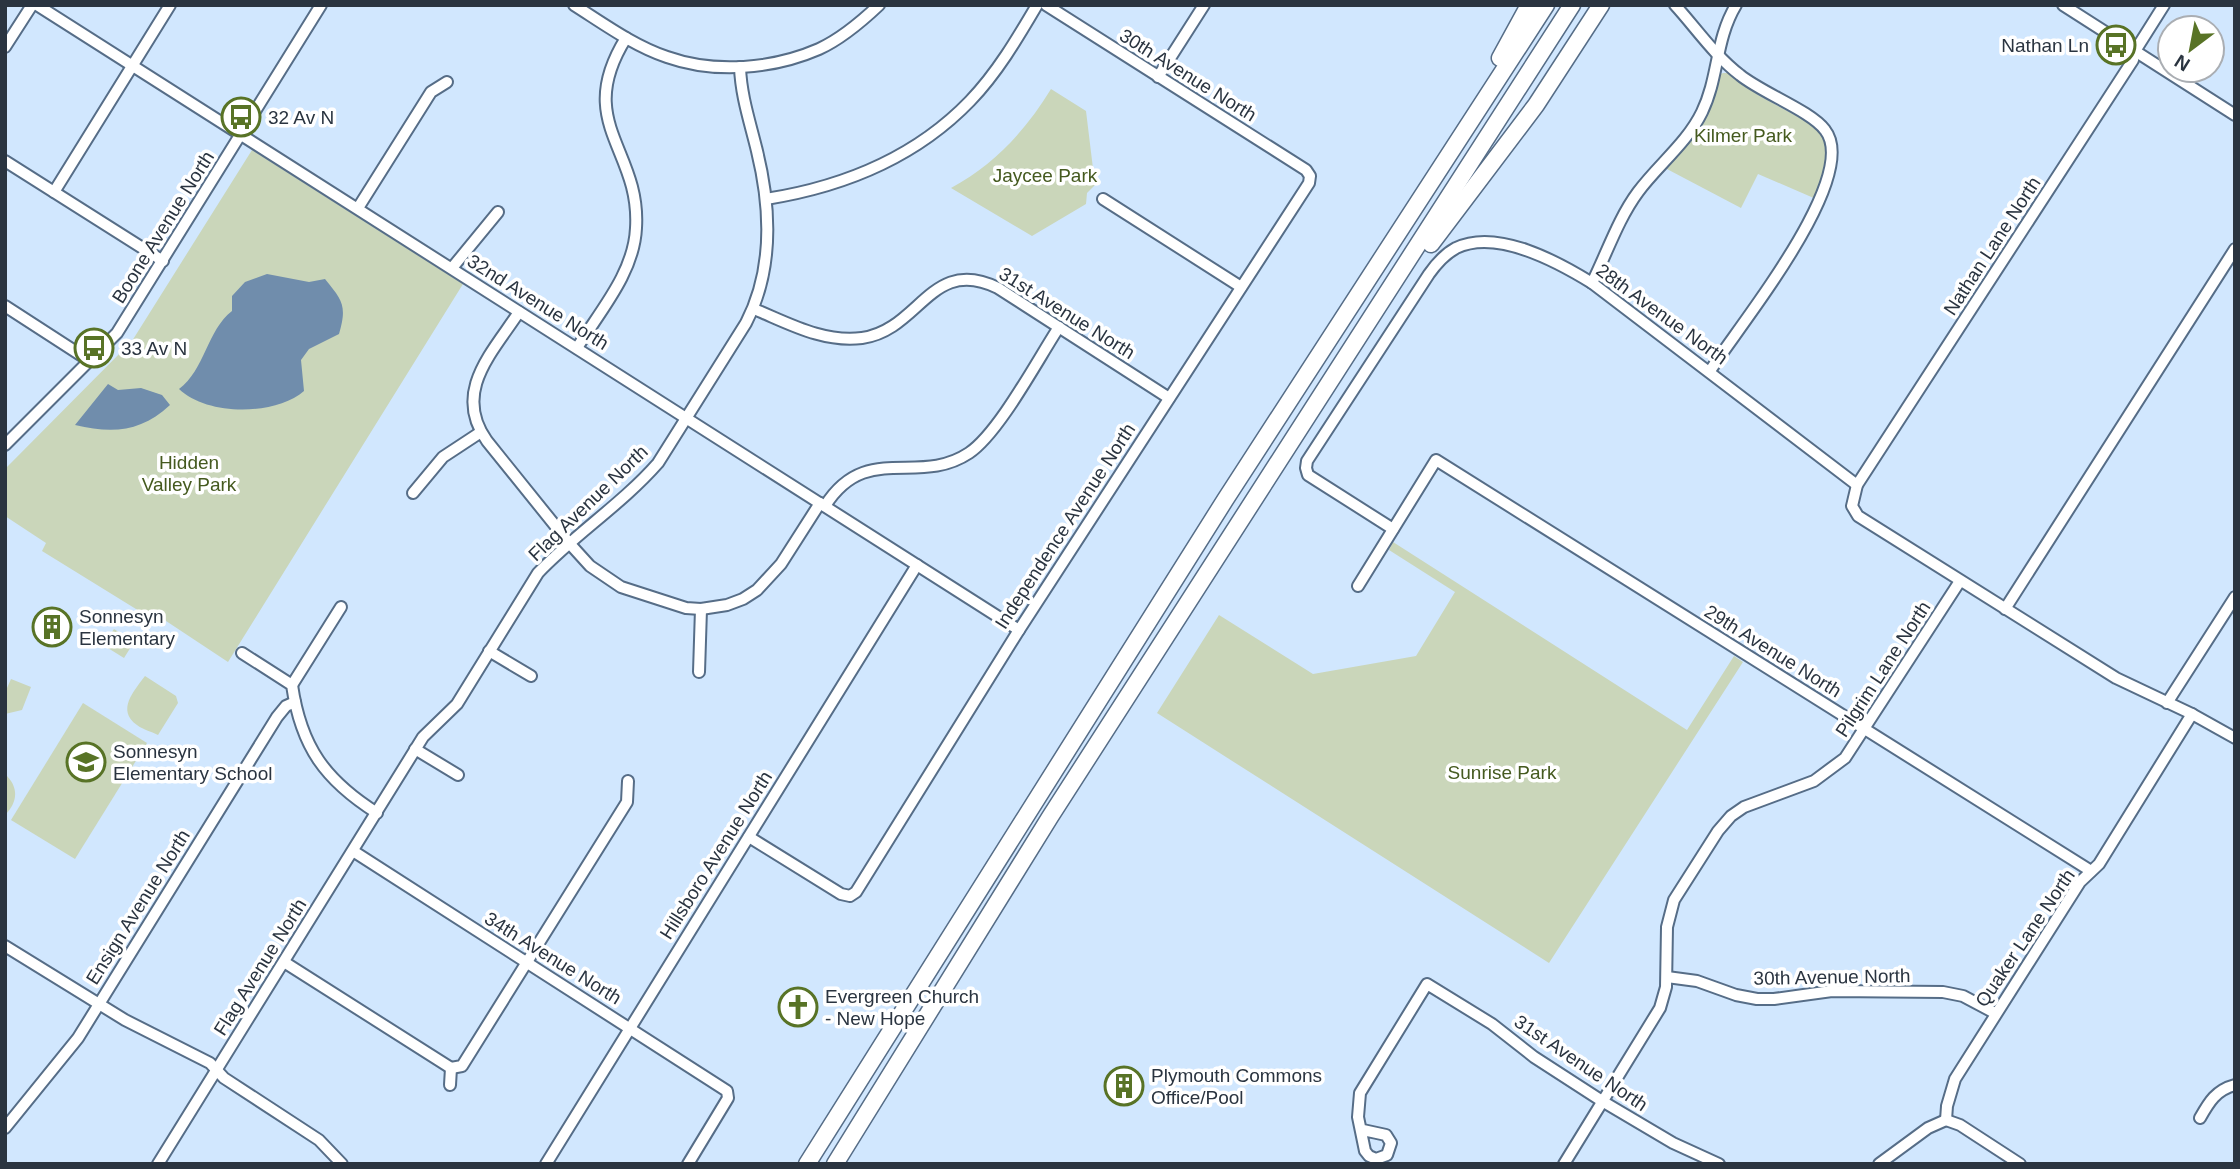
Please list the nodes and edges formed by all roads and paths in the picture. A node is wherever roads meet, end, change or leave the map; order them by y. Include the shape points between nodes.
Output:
1 (32, 5) edge
2 (37, 5) edge
3 (170, 5) edge
4 (321, 5) edge
5 (574, 5) edge
6 (879, 5) edge
7 (1037, 5) edge
8 (1046, 5) edge
9 (1204, 5) edge
10 (1528, 5) edge
11 (1546, 5) edge
12 (1572, 5) edge
13 (1601, 5) edge
14 (1675, 5) edge
15 (1736, 5) edge
16 (2063, 5) edge
17 (2164, 5) edge
18 (626, 38) junction
19 (5, 47) edge
20 (2135, 51) junction
21 (1717, 53) junction
22 (132, 66) junction
23 (740, 67) junction
24 (1158, 77) junction
25 (447, 82) dead end
26 (2235, 115) edge
27 (241, 135) junction
28 (5, 161) edge
29 (1440, 168) junction
30 (1310, 176) joint
31 (54, 192) junction
32 (765, 198) junction
33 (1103, 199) dead end
34 (358, 208) junction
35 (498, 212) dead end
36 (2235, 248) edge
37 (163, 261) junction
38 (452, 268) junction
39 (1592, 283) junction
40 (1394, 284) junction
41 (1241, 287) junction
42 (5, 306) edge
43 (754, 309) junction
44 (519, 312) junction
45 (1059, 327) junction
46 (577, 348) junction
47 (90, 361) junction
48 (1710, 371) junction
49 (1169, 398) junction
50 (687, 418) junction
51 (481, 432) junction
52 (5, 445) edge
53 (1857, 485) junction
54 (413, 493) dead end
55 (823, 504) junction
56 (1393, 529) junction
57 (570, 544) junction
58 (917, 565) junction
59 (1960, 581) junction
60 (1357, 586) dead end
61 (2235, 597) edge
62 (341, 607) dead end
63 (2005, 608) junction
64 (701, 609) junction
65 (1019, 630) junction
66 (489, 651) junction
67 (242, 653) dead end
68 (699, 672) dead end
69 (531, 676) dead end
70 (292, 685) junction
71 (295, 702) junction
72 (2167, 703) junction
73 (2192, 714) junction
74 (1865, 730) junction
75 (2235, 738) edge
76 (415, 749) junction
77 (458, 775) dead end
78 (628, 780) dead end
79 (377, 813) junction
80 (749, 837) junction
81 (353, 851) junction
82 (2091, 871) junction
83 (5, 946) edge
84 (284, 962) junction
85 (527, 963) junction
86 (1667, 977) junction
87 (99, 1004) junction
88 (1995, 1013) junction
89 (629, 1027) junction
90 (451, 1068) junction
91 (216, 1070) junction
92 (450, 1085) dead end
93 (2235, 1085) edge
94 (1602, 1101) junction
95 (2200, 1118) dead end
96 (1946, 1120) junction
97 (5, 1128) edge
98 (1363, 1129) dead end
99 (158, 1164) edge
100 (342, 1164) edge
101 (546, 1164) edge
102 (688, 1164) edge
103 (807, 1164) edge
104 (835, 1164) edge
105 (1564, 1164) edge
106 (1719, 1164) edge
107 (1879, 1164) edge
108 (2020, 1164) edge

1 - 19 street
2 - 22 street, 32nd Avenue North
3 - 22 street
4 - 27 street, Boone Avenue North
5 - 18 street
6 - 23 street via 820,49
7 - 32 street via 1014,45 970,102 913,146 848,180
8 - 24 street, 30th Avenue North
9 - 24 street
10 - 29 highway
11 - 29 highway
12 - 40 highway
13 - 40 highway via 1536,104 1422,255
14 - 21 street
15 - 21 street
16 - 20 street
17 - 20 street, Nathan Lane North
18 - 23 street via 680,61
18 - 46 street via 611,69 604,100 606,118 634,193 636,230 627,267
20 - 26 street
20 - 53 street, Nathan Lane North
21 - 39 street via 1702,113 1632,201
21 - 48 street via 1756,87 1816,121 1830,138 1833,154 1819,201 1801,237
22 - 27 street, 32nd Avenue North
22 - 31 street
23 - 32 street, Flag Avenue North
24 - 30 street, 30th Avenue North
25 - 34 street via 431,92
27 - 34 street, 32nd Avenue North
27 - 37 street, Boone Avenue North
28 - 31 street
29 - 103 highway via 1050,775
30 - 41 street, Independence Avenue North via 1310,183
31 - 37 street
32 - 43 street, Flag Avenue North via 767,258
33 - 41 street
34 - 38 street, 32nd Avenue North
35 - 38 street
36 - 63 street
37 - 47 street, Boone Avenue North via 117,333
38 - 44 street, 32nd Avenue North
39 - 48 street, 28th Avenue North
39 - 56 street, 28th Avenue North via 1531,251 1484,242 1456,248 1429,274 1306,468 1308,475
40 - 104 highway via 1050,817
41 - 49 street, Independence Avenue North
42 - 47 street
43 - 45 street, 31st Avenue North via 823,337 863,338 895,325 945,284 972,278 998,288
43 - 50 street, Flag Avenue North
44 - 46 street, 32nd Avenue North
44 - 51 street via 475,384 473,414
45 - 49 street, 31st Avenue North
45 - 55 street via 994,427 971,452 943,464 865,471 841,485
46 - 50 street, 32nd Avenue North
47 - 52 street, Boone Avenue North
48 - 53 street, 28th Avenue North
49 - 65 street, Independence Avenue North
50 - 55 street, 32nd Avenue North
50 - 57 street, Flag Avenue North via 641,482
51 - 54 street via 443,457
51 - 57 street
53 - 59 street, Nathan Lane North via 1853,506 1858,516
55 - 58 street, 32nd Avenue North
55 - 64 street via 757,590 727,605
56 - 60 street
56 - 74 street, 29th Avenue North via 1436,460
57 - 64 street via 590,566 621,587 669,604
57 - 66 street, Flag Avenue North via 528,587
58 - 65 street, 32nd Avenue North
58 - 80 street, Hillsboro Avenue North
59 - 63 street
59 - 74 street, Pilgrim Lane North
61 - 72 street
62 - 70 street
63 - 72 street via 2116,678
64 - 68 street
65 - 80 street, Independence Avenue North via 856,892 850,896 831,889
66 - 69 street
66 - 76 street, Flag Avenue North via 457,704
67 - 70 street
70 - 71 street
71 - 79 street via 303,731 325,771
71 - 87 street, Ensign Avenue North via 278,717
72 - 73 street
73 - 75 street
73 - 82 street, Quaker Lane North
74 - 82 street, 29th Avenue North
74 - 86 street, Pilgrim Lane North via 1845,758 1825,775 1744,807 1718,831 1674,901 1667,927
76 - 77 street
76 - 79 street, Flag Avenue North
78 - 85 street via 627,802
79 - 81 street, Flag Avenue North
80 - 89 street, Hillsboro Avenue North
81 - 84 street, Flag Avenue North
81 - 85 street, 34th Avenue North
82 - 88 street, Quaker Lane North
83 - 87 street
84 - 90 street
84 - 91 street, Flag Avenue North
85 - 89 street, 34th Avenue North
85 - 90 street via 462,1066
86 - 88 street, 30th Avenue North via 1757,999 1832,991 1942,992 1964,996
86 - 94 street, Pilgrim Lane North via 1660,1008
87 - 91 street
87 - 97 street, Ensign Avenue North via 72,1047
88 - 96 street, Quaker Lane North via 1955,1079
89 - 101 street, Hillsboro Avenue North
89 - 102 street, 34th Avenue North via 727,1091 728,1098
90 - 92 street
91 - 99 street, Flag Avenue North
91 - 100 street via 319,1140
93 - 95 street via 2216,1093
94 - 98 street, 31st Avenue North via 1427,984 1360,1093 1358,1117
94 - 105 street, Pilgrim Lane North
94 - 106 street, 31st Avenue North
96 - 107 street
96 - 108 street

